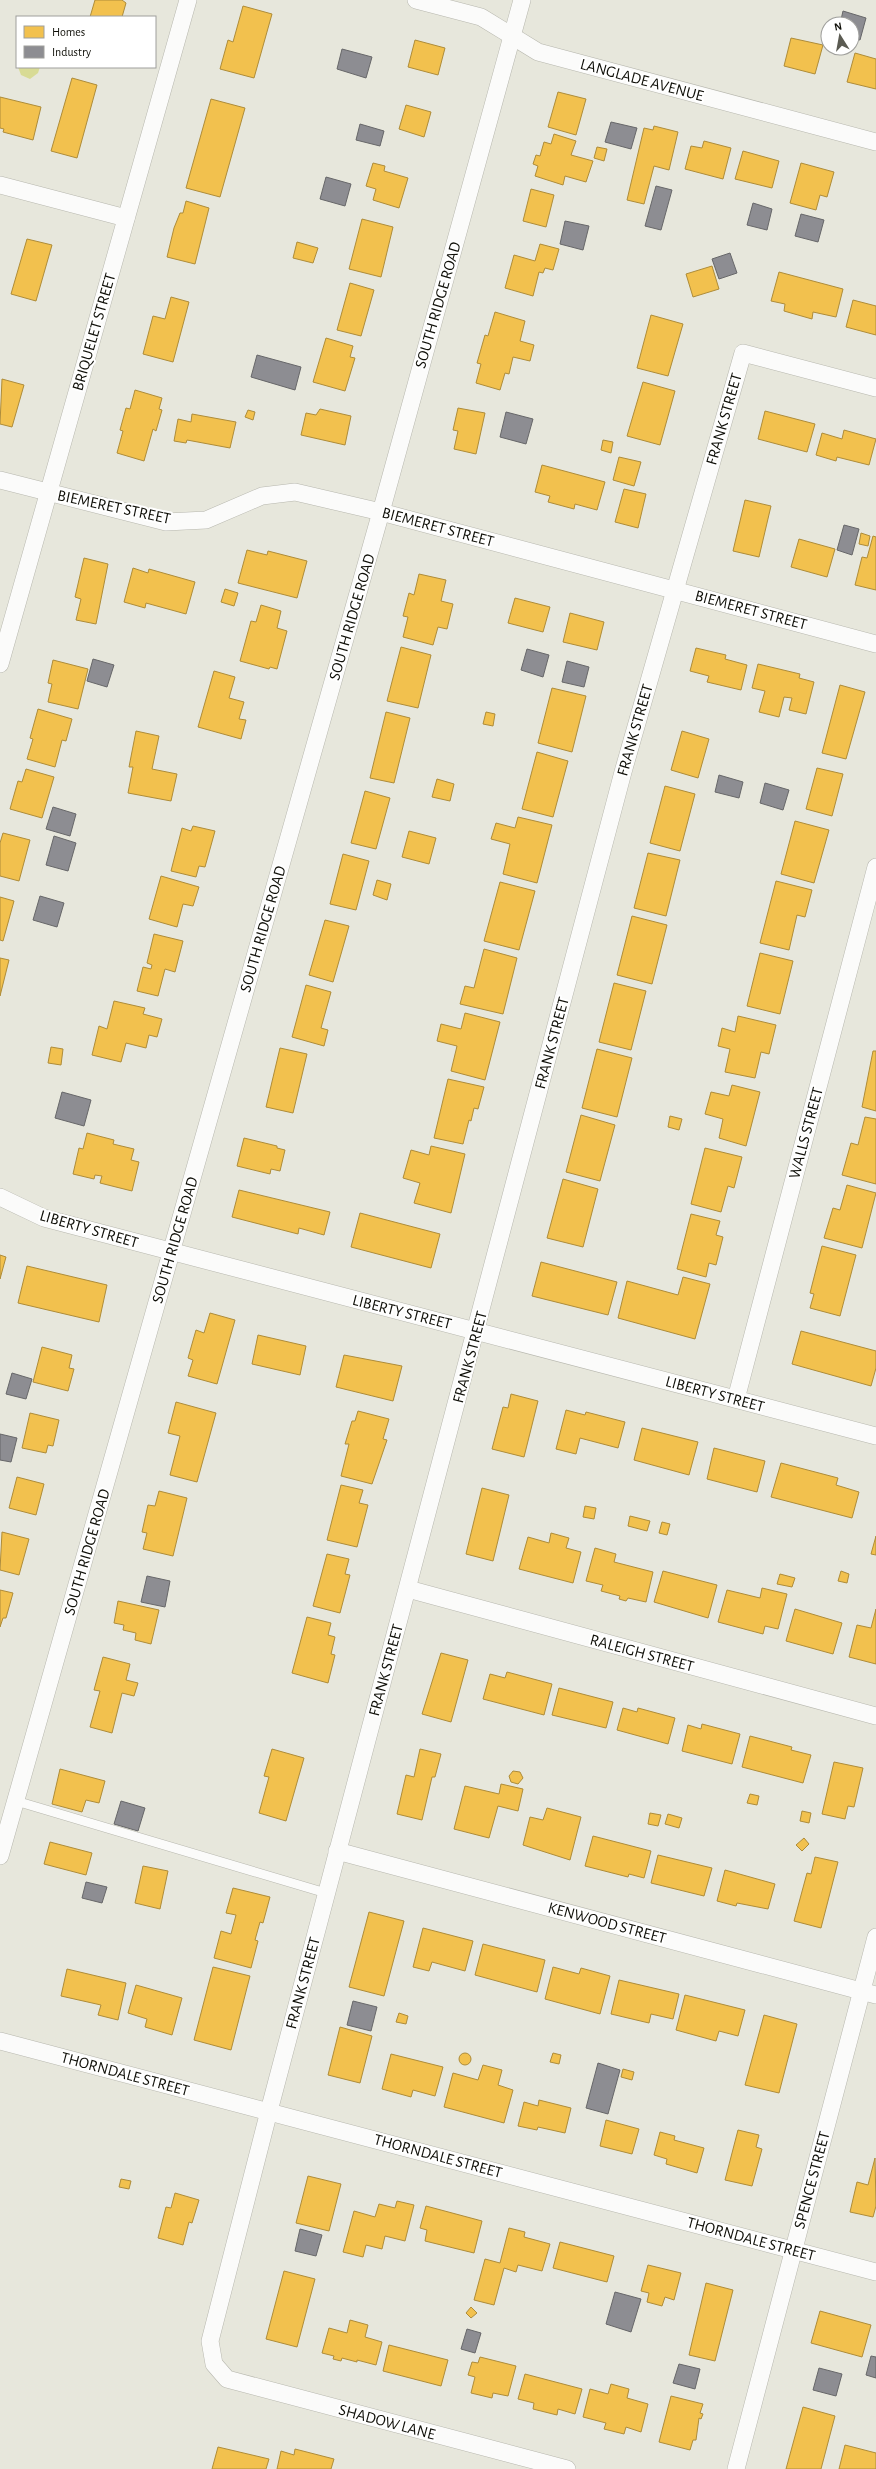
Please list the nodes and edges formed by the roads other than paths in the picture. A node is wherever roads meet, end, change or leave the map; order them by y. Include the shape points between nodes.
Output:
1 (188, 0) edge
2 (416, 0) edge
3 (522, 0) edge
4 (512, 36) junction
5 (876, 142) edge
6 (0, 185) edge
7 (126, 218) junction
8 (876, 388) edge
9 (0, 480) edge
10 (48, 493) junction
11 (381, 512) junction
12 (675, 590) junction
13 (876, 644) edge
14 (0, 664) edge
15 (876, 867) edge
16 (0, 1197) edge
17 (172, 1253) junction
18 (476, 1331) junction
19 (736, 1399) junction
20 (876, 1436) edge
21 (408, 1589) junction
22 (876, 1716) edge
23 (16, 1801) junction
24 (337, 1851) junction
25 (0, 1856) edge
26 (326, 1893) junction
27 (876, 1937) edge
28 (869, 1993) edge
29 (0, 2041) edge
30 (269, 2111) junction
31 (793, 2251) junction
32 (876, 2272) edge
33 (214, 2364) joint
34 (567, 2469) edge
35 (736, 2469) edge

1 - 7 street, BRIQUELET STREET
2 - 4 street, LANGLADE AVENUE via 481,17
3 - 4 street, SOUTH RIDGE ROAD
4 - 5 street, LANGLADE AVENUE via 538,52
4 - 11 street, SOUTH RIDGE ROAD
6 - 7 street
7 - 10 street, BRIQUELET STREET
8 - 12 street, FRANK STREET via 743,353
9 - 10 street, BIEMERET STREET
10 - 11 street, BIEMERET STREET via 166,522 206,520 262,496 295,492
10 - 14 street, BRIQUELET STREET
11 - 12 street, BIEMERET STREET
11 - 17 street, SOUTH RIDGE ROAD
12 - 13 street, BIEMERET STREET
12 - 18 street, FRANK STREET via 623,772
15 - 19 street, WALLS STREET
16 - 17 street, LIBERTY STREET via 44,1218
17 - 18 street, LIBERTY STREET
17 - 23 street, SOUTH RIDGE ROAD
18 - 19 street, LIBERTY STREET
18 - 21 street, FRANK STREET
19 - 20 street, LIBERTY STREET
21 - 22 street, RALEIGH STREET
21 - 24 street, FRANK STREET
23 - 25 street, SOUTH RIDGE ROAD
23 - 26 lane
24 - 26 street, FRANK STREET
24 - 28 street, KENWOOD STREET
26 - 30 street, FRANK STREET
27 - 28 street, SPENCE STREET
28 - 31 street, SPENCE STREET
29 - 30 street, THORNDALE STREET
30 - 31 street, THORNDALE STREET
30 - 33 street, FRANK STREET via 210,2341
31 - 32 street, THORNDALE STREET
31 - 35 street, SPENCE STREET
33 - 34 street, SHADOW LANE via 227,2379

